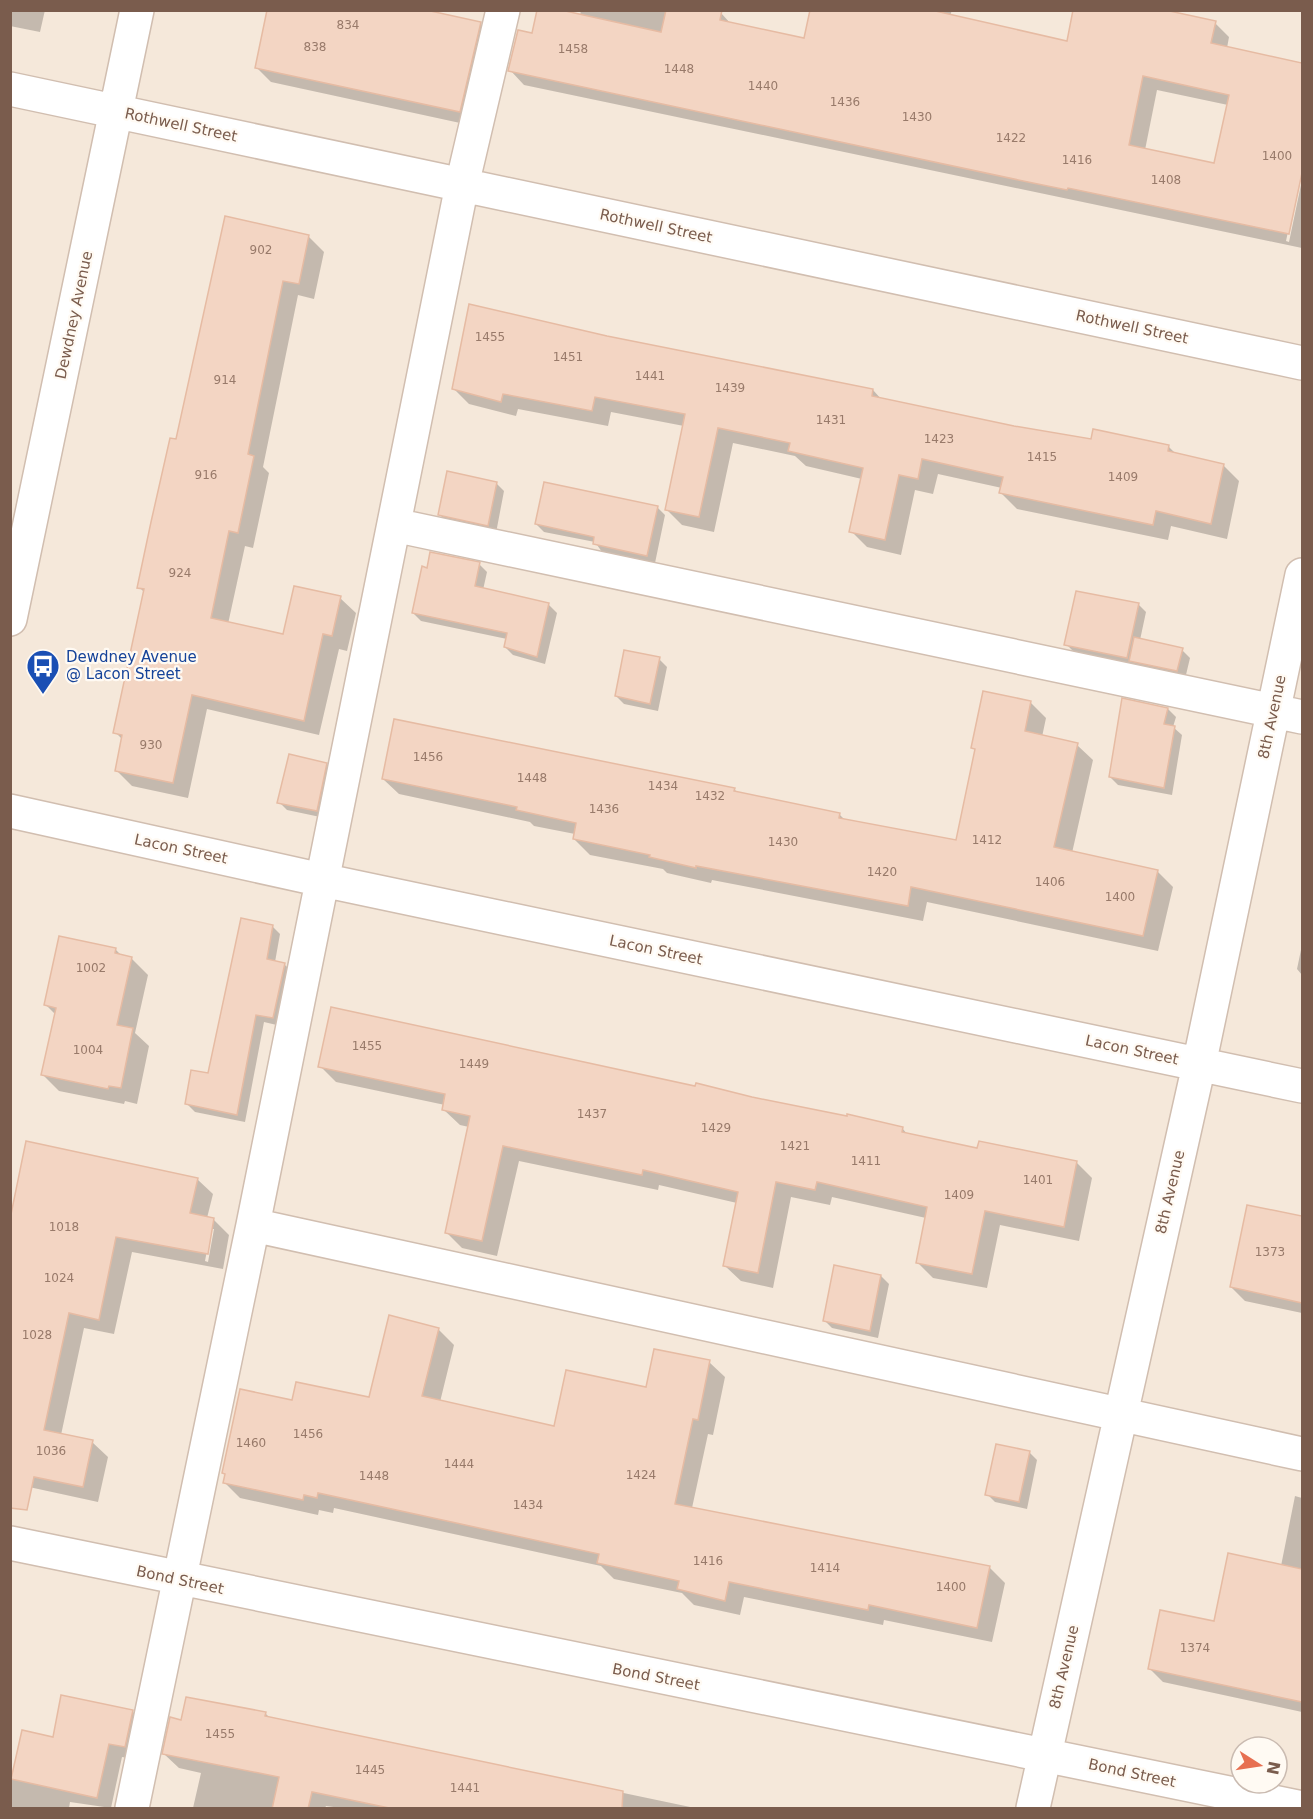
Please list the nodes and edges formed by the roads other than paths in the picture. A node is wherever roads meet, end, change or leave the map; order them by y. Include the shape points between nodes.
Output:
1 (137, 10) edge
2 (503, 10) edge
3 (10, 90) edge
4 (116, 111) junction
5 (462, 185) junction
6 (1302, 363) edge
7 (394, 525) junction
8 (1302, 575) edge
9 (10, 619) edge
10 (1288, 714) edge
11 (10, 811) edge
12 (322, 880) junction
13 (1199, 1065) junction
14 (1302, 1086) edge
15 (253, 1225) junction
16 (1120, 1416) junction
17 (1302, 1454) edge
18 (10, 1543) edge
19 (180, 1580) junction
20 (1044, 1755) junction
21 (132, 1809) edge
22 (1033, 1809) edge
23 (1302, 1809) edge

1 - 4 street, Dewdney Avenue
2 - 5 street
3 - 4 street, Rothwell Street
4 - 5 street, Rothwell Street
4 - 9 street, Dewdney Avenue
5 - 6 street, Rothwell Street
5 - 7 street
7 - 10 street
7 - 12 street
8 - 10 street, 8th Avenue
10 - 13 street, 8th Avenue
11 - 12 street, Lacon Street
12 - 13 street, Lacon Street
12 - 15 street
13 - 14 street, Lacon Street
13 - 16 street, 8th Avenue
15 - 16 street
15 - 19 street
16 - 17 street
16 - 20 street, 8th Avenue
18 - 19 street, Bond Street
19 - 20 street, Bond Street
19 - 21 street
20 - 22 street, 8th Avenue
20 - 23 street, Bond Street

